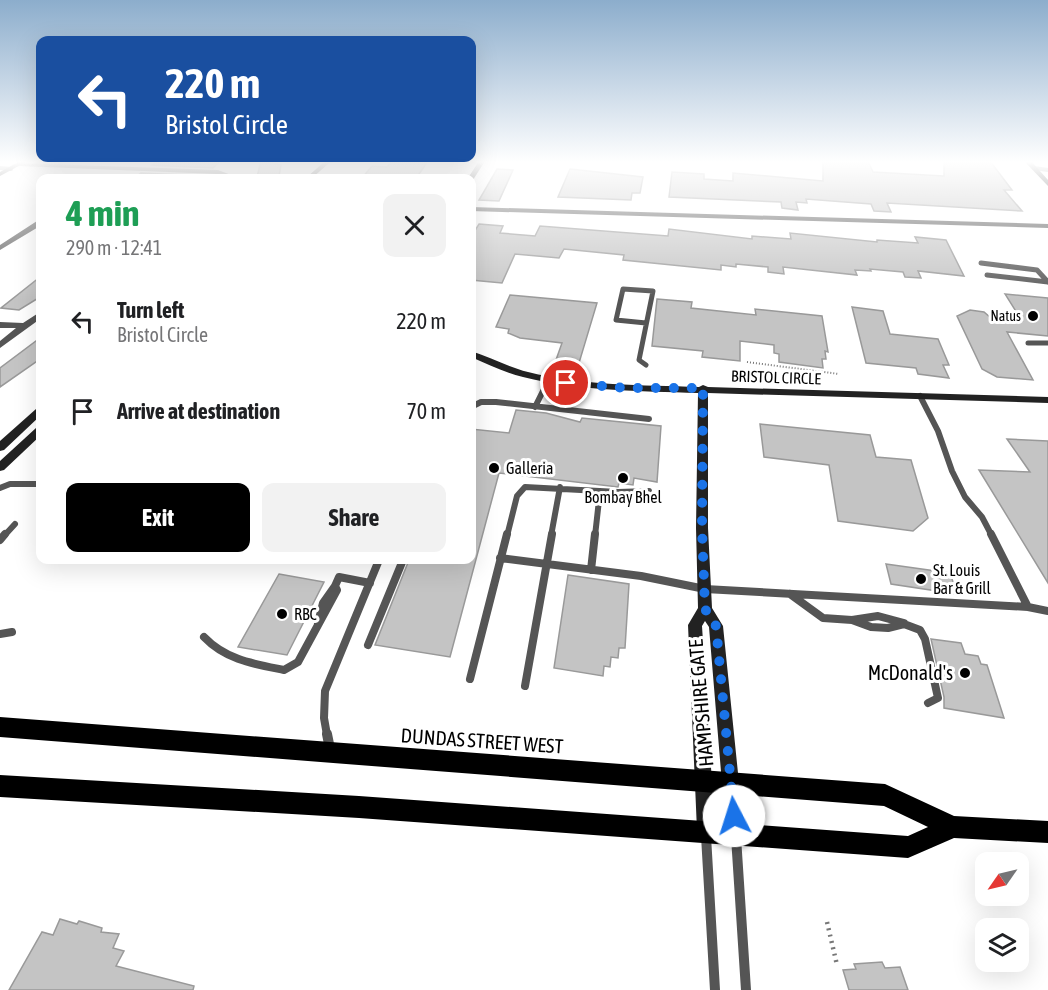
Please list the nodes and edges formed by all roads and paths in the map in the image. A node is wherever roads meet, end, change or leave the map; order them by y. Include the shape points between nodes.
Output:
1 (476, 209) edge
2 (36, 226) edge
3 (1048, 226) edge
4 (0, 248) edge
5 (981, 263) dead end
6 (987, 275) dead end
7 (1048, 282) edge
8 (36, 318) edge
9 (646, 323) junction
10 (0, 325) edge
11 (25, 326) junction
12 (1028, 343) dead end
13 (1048, 344) edge
14 (0, 345) edge
15 (476, 356) edge
16 (747, 362) dead end
17 (646, 365) dead end
18 (838, 374) dead end
19 (549, 379) junction
20 (703, 388) junction
21 (920, 396) junction
22 (1048, 400) edge
23 (476, 404) edge
24 (535, 407) junction
25 (36, 415) edge
26 (650, 419) dead end
27 (2, 430) dead end
28 (17, 432) junction
29 (36, 432) edge
30 (36, 434) edge
31 (0, 447) edge
32 (0, 467) edge
33 (36, 484) edge
34 (560, 487) junction
35 (0, 488) edge
36 (600, 491) junction
37 (649, 491) dead end
38 (15, 524) dead end
39 (0, 540) edge
40 (500, 558) junction
41 (377, 564) edge
42 (401, 564) edge
43 (546, 564) junction
44 (591, 570) junction
45 (370, 583) junction
46 (705, 589) junction
47 (790, 594) junction
48 (1028, 607) junction
49 (705, 609) junction
50 (1048, 611) edge
51 (852, 620) junction
52 (904, 624) junction
53 (12, 632) dead end
54 (0, 634) edge
55 (204, 638) dead end
56 (368, 645) dead end
57 (470, 679) dead end
58 (525, 686) dead end
59 (928, 703) dead end
60 (0, 727) edge
61 (331, 754) junction
62 (703, 780) junction
63 (731, 782) junction
64 (0, 786) edge
65 (953, 827) junction
66 (706, 830) junction
67 (735, 832) junction
68 (1048, 832) edge
69 (827, 922) dead end
70 (837, 965) dead end
71 (715, 990) edge
72 (746, 990) edge

1 - 3 street
2 - 4 street
5 - 7 lane via 1037,270
6 - 7 lane
8 - 11 street
9 - 9 lane via 653,291 623,289 616,320
9 - 17 lane via 639,360
10 - 11 street
11 - 14 street
12 - 13 lane
15 - 19 street, BRISTOL CIRCLE via 523,374
16 - 18 path
19 - 20 street, BRISTOL CIRCLE via 627,388
19 - 24 lane
20 - 21 street, BRISTOL CIRCLE
20 - 46 street, HAMPSHIRE GATE
21 - 22 street, BRISTOL CIRCLE
21 - 48 lane via 965,497 982,517
23 - 24 lane
24 - 26 lane
25 - 28 street
27 - 28 street
28 - 29 street
28 - 31 street
30 - 32 street
33 - 35 lane
34 - 36 lane
34 - 40 lane via 521,490
34 - 43 lane
36 - 37 lane
36 - 44 lane
38 - 39 lane
40 - 43 lane
40 - 57 lane
41 - 45 lane
42 - 56 lane
43 - 44 lane
43 - 58 lane
44 - 46 lane
45 - 55 lane via 339,577 298,662 284,670 223,656
45 - 61 lane via 325,691 324,718
46 - 47 lane
46 - 49 street, HAMPSHIRE GATE
47 - 48 lane
47 - 51 lane via 823,618
48 - 50 lane
49 - 62 street, HAMPSHIRE GATE via 695,625
49 - 63 street, HAMPSHIRE GATE via 716,626
51 - 52 lane via 871,627
51 - 52 lane via 884,615
52 - 59 lane via 920,630 926,639 938,698
53 - 54 lane
60 - 61 main road, DUNDAS STREET WEST
61 - 62 main road, DUNDAS STREET WEST
62 - 63 main road, DUNDAS STREET WEST
62 - 66 street, HAMPSHIRE GATE
63 - 65 main road, DUNDAS STREET WEST via 885,795
63 - 67 street, HAMPSHIRE GATE
64 - 66 main road, DUNDAS STREET WEST
65 - 67 main road, DUNDAS STREET WEST via 908,847
65 - 68 main road, DUNDAS STREET WEST
66 - 67 main road, DUNDAS STREET WEST
66 - 71 lane
67 - 72 lane
69 - 70 path

